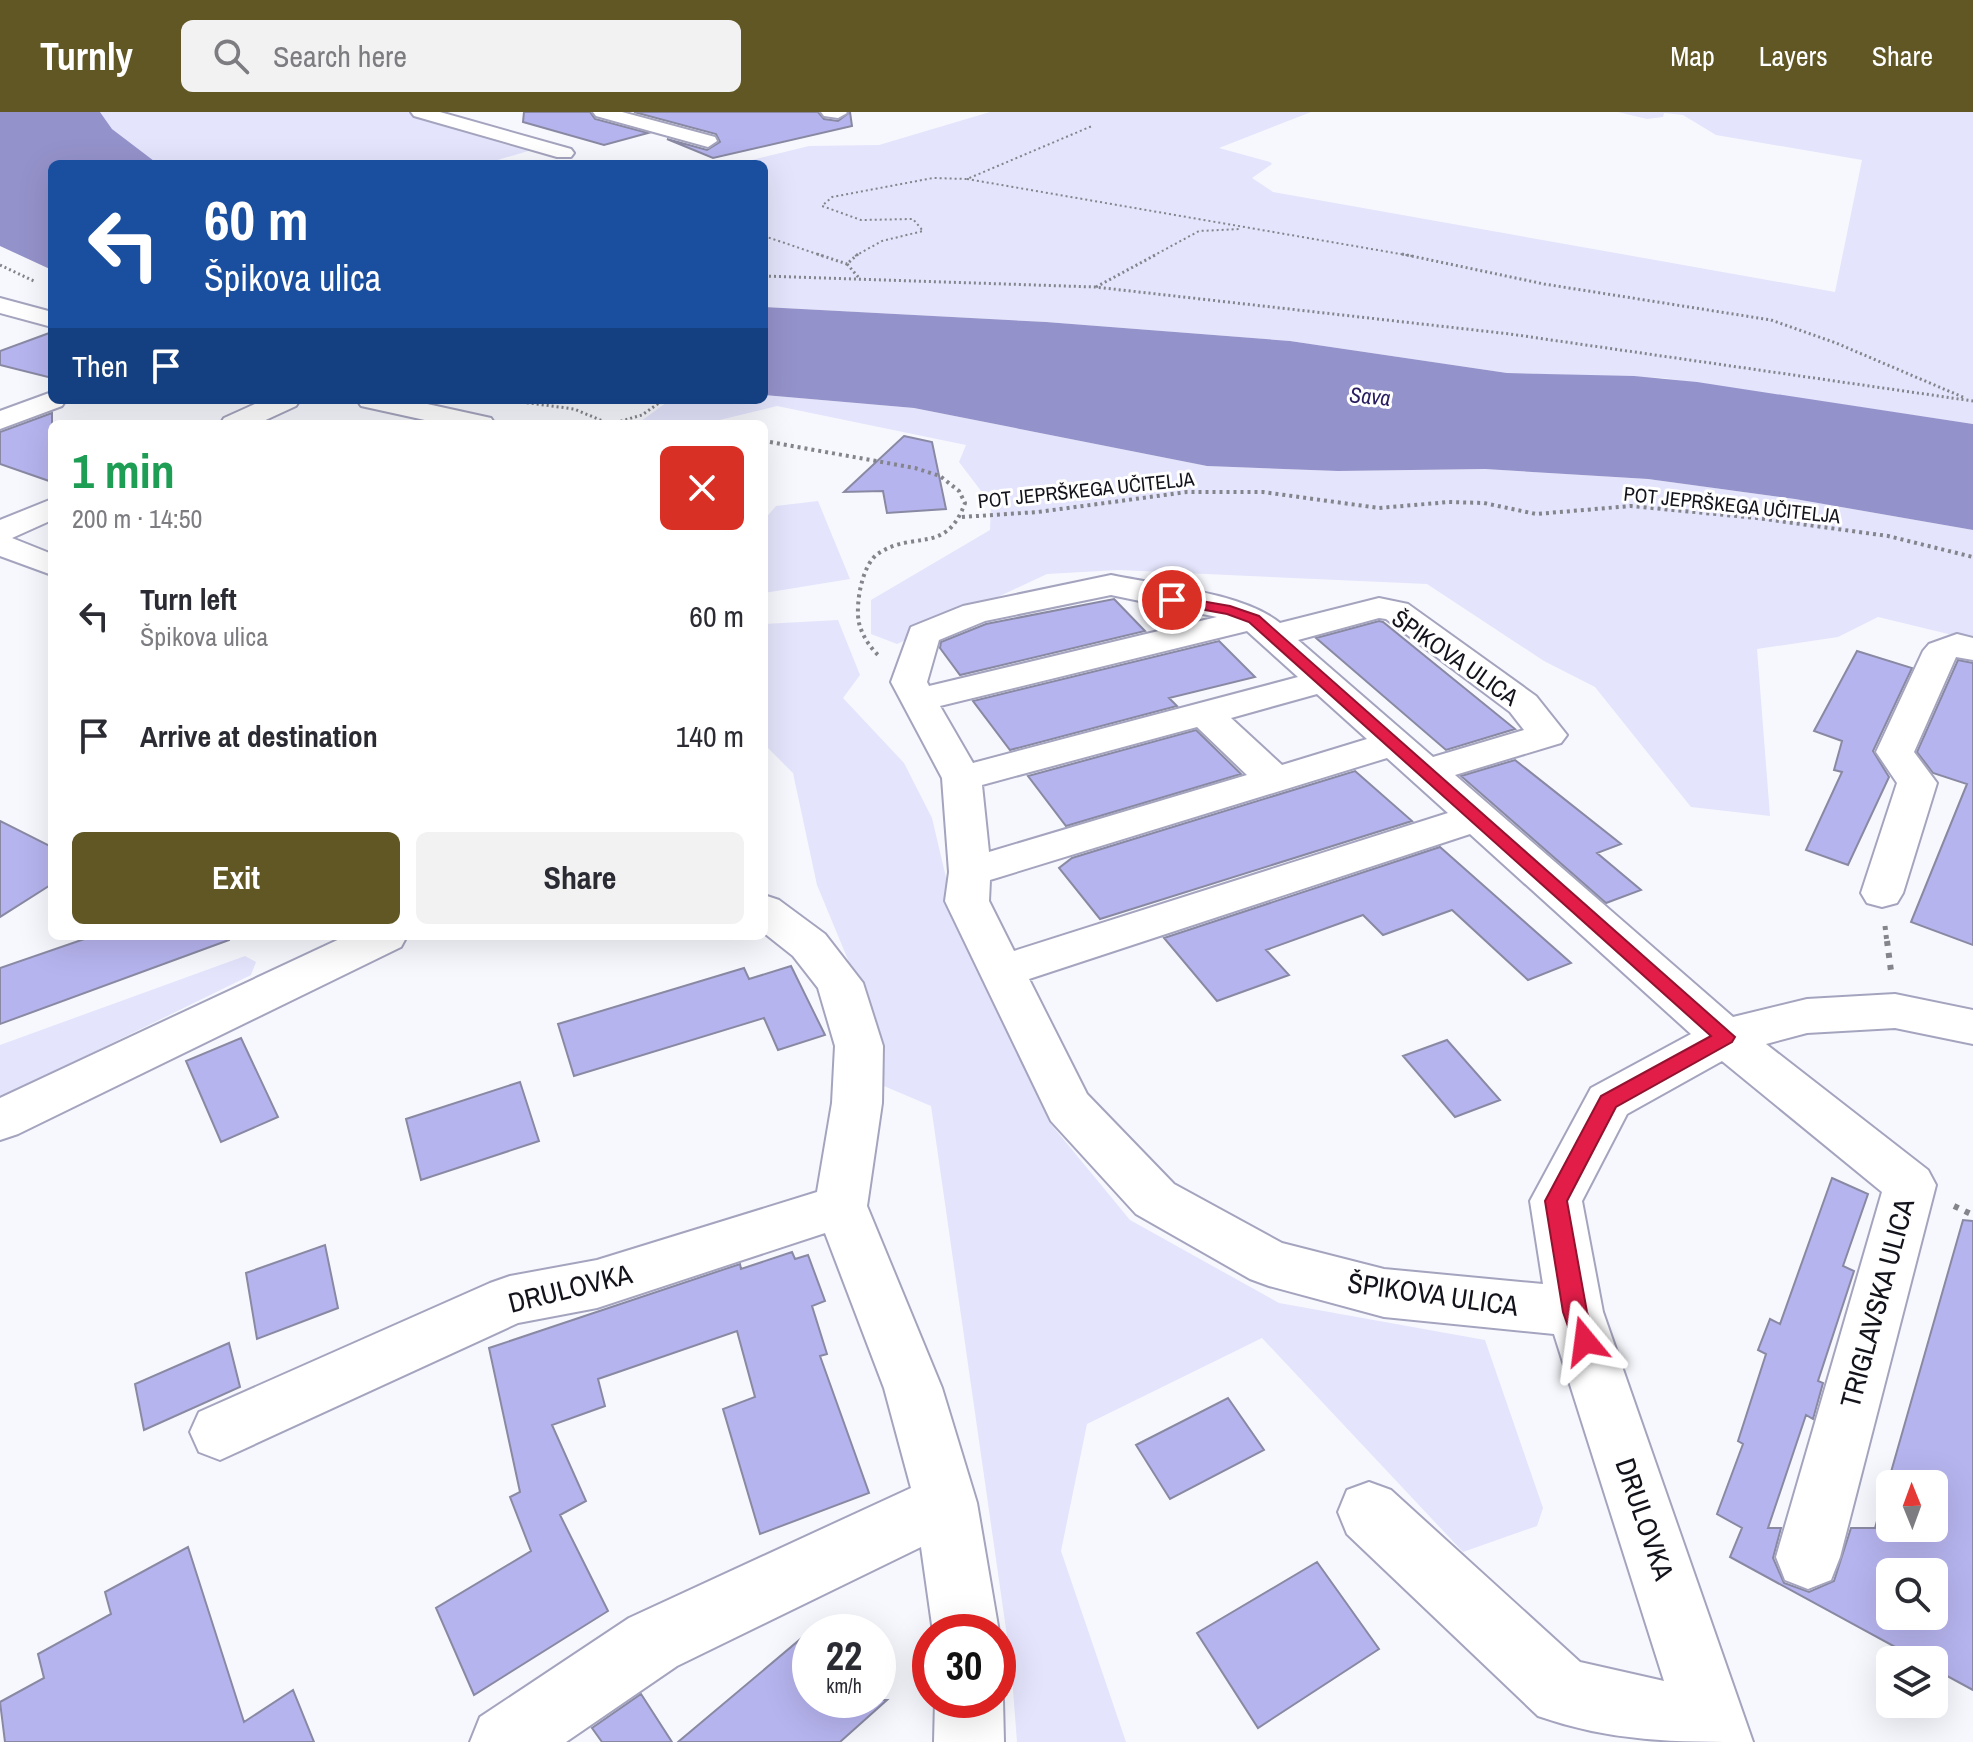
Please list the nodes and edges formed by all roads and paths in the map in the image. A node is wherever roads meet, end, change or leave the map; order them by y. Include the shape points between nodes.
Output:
1 (420, 112) edge
2 (602, 112) edge
3 (1092, 126) dead end
4 (708, 141) dead end
5 (564, 153) dead end
6 (967, 179) junction
7 (1251, 228) junction
8 (768, 237) edge
9 (847, 264) junction
10 (0, 265) edge
11 (768, 276) edge
12 (860, 279) junction
13 (42, 284) dead end
14 (1095, 287) junction
15 (0, 305) edge
16 (48, 319) edge
17 (48, 402) edge
18 (277, 404) edge
19 (389, 404) edge
20 (534, 404) edge
21 (658, 404) edge
22 (243, 420) edge
23 (463, 420) edge
24 (605, 420) edge
25 (625, 420) edge
26 (0, 421) edge
27 (770, 442) dead end
28 (48, 510) edge
29 (962, 517) junction
30 (0, 532) edge
31 (0, 545) edge
32 (1973, 557) edge
33 (48, 563) edge
34 (1263, 627) junction
35 (1973, 649) edge
36 (1322, 682) junction
37 (914, 691) junction
38 (1204, 713) junction
39 (1392, 744) junction
40 (1424, 772) junction
41 (962, 778) junction
42 (1273, 778) junction
43 (1476, 818) junction
44 (970, 872) junction
45 (1882, 893) joint
46 (768, 913) edge
47 (377, 940) edge
48 (1000, 972) junction
49 (1895, 1011) junction
50 (1973, 1027) edge
51 (1725, 1037) junction
52 (0, 1120) edge
53 (841, 1206) junction
54 (1575, 1312) junction
55 (220, 1432) dead end
56 (946, 1503) junction
57 (1369, 1512) dead end
58 (1808, 1557) dead end
59 (963, 1614) edge
60 (969, 1718) edge
61 (1716, 1734) edge
62 (505, 1742) edge
63 (969, 1742) edge

1 - 5 street
2 - 4 street
3 - 6 path
6 - 7 path
6 - 9 path via 933,178 832,197 822,206 861,220 913,219 923,231 874,242
7 - 14 path via 1199,231
7 - 14 path via 1544,284 1771,320 1973,401 1510,334
8 - 9 path
9 - 12 path
10 - 13 path
11 - 12 path
12 - 14 path
15 - 16 street
17 - 26 street
18 - 22 street
19 - 23 street
20 - 24 path
21 - 25 path
27 - 29 path, POT JEPRŠKEGA UČITELJA via 940,476 959,491 965,503
28 - 30 street
29 - 32 path, POT JEPRŠKEGA UČITELJA via 1187,492 1263,492 1379,508 1484,503 1536,514 1631,506 1888,536
29 - 37 path, POT JEPRŠKEGA UČITELJA via 952,531 878,552 868,561 858,616 867,644
31 - 33 street
34 - 36 street
34 - 37 street, ŠPIKOVA ULICA
34 - 37 street via 1230,610 1111,585 975,613 923,634
34 - 40 street, ŠPIKOVA ULICA via 1379,608 1396,611 1523,704 1548,735
35 - 45 street via 1957,644 1941,651 1895,752 1917,783
36 - 38 street
36 - 39 street
37 - 41 street, ŠPIKOVA ULICA
38 - 41 street
38 - 42 street
39 - 40 street
39 - 42 street
40 - 43 street
41 - 44 street, ŠPIKOVA ULICA
42 - 44 street
43 - 48 street
43 - 51 street
44 - 48 street, ŠPIKOVA ULICA via 967,901
45 - 49 path
46 - 53 street via 809,945 840,983 859,1046 857,1103
47 - 52 street
48 - 54 street, ŠPIKOVA ULICA via 1069,1107 1155,1199 1269,1263 1384,1293
49 - 50 street
49 - 51 street via 1807,1016
51 - 54 street via 1609,1101 1556,1201
51 - 58 street, TRIGLAVSKA ULICA via 1910,1185
53 - 55 street, DRULOVKA via 597,1284 510,1300
53 - 56 street via 913,1388
54 - 61 street, DRULOVKA
56 - 59 street
56 - 62 street via 653,1642
57 - 61 street, DRULOVKA via 1562,1692
60 - 63 street

